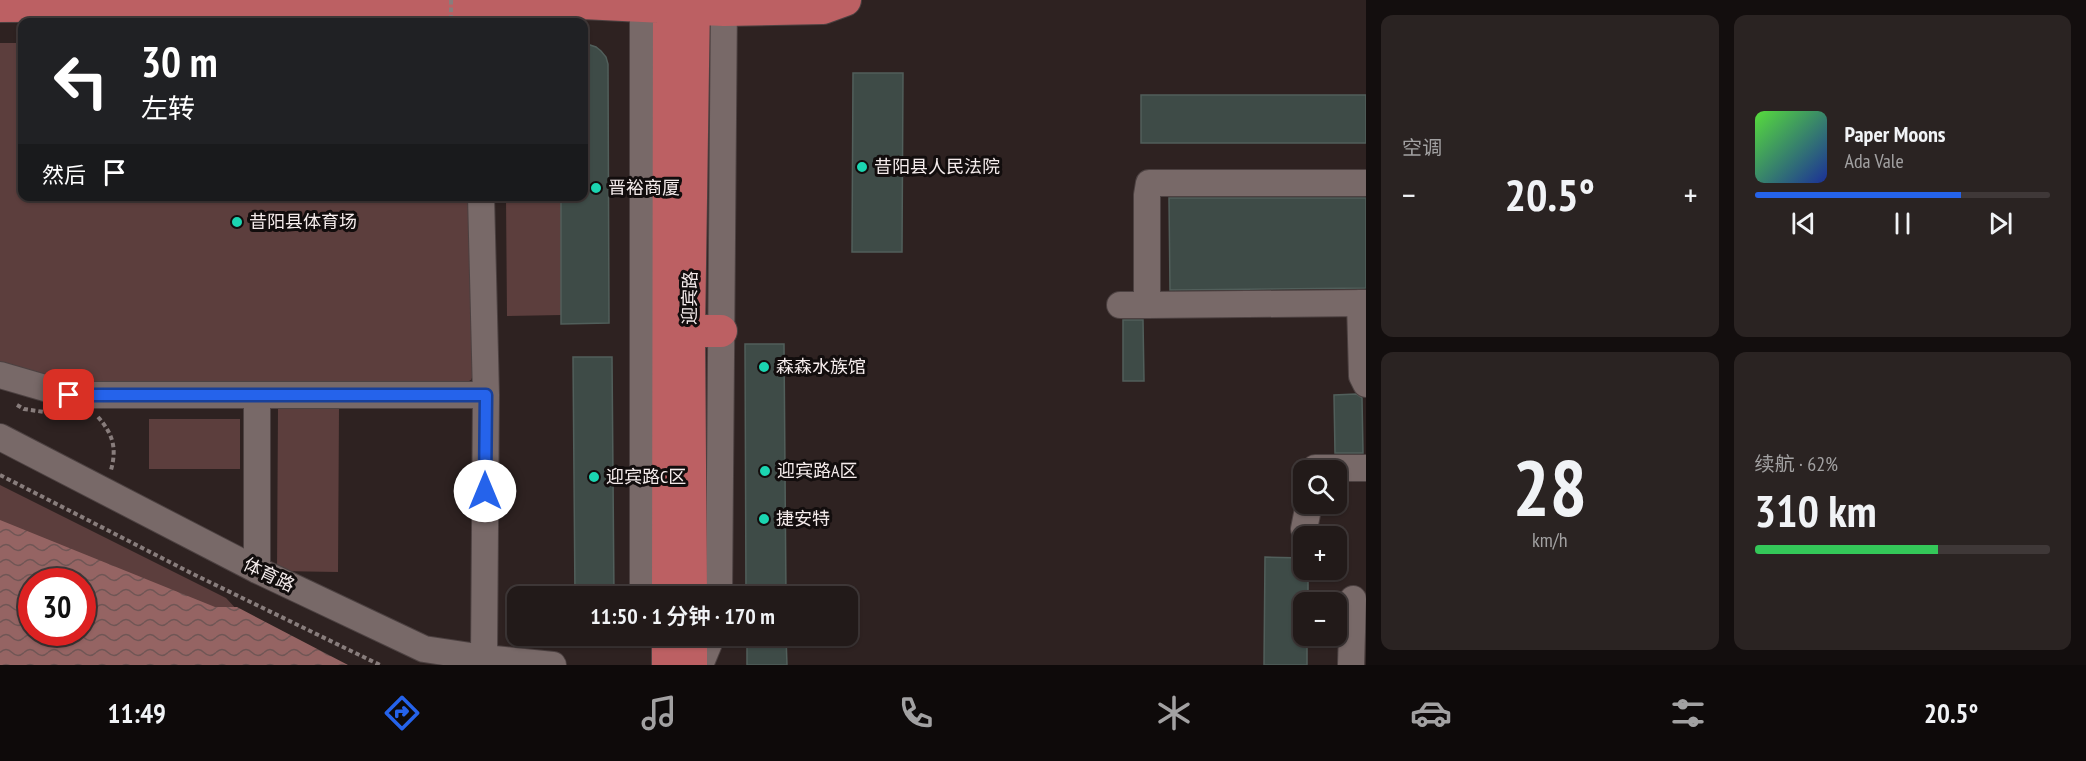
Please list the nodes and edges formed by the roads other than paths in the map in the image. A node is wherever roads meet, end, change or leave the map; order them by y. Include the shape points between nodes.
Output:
1 (845, 0) edge
2 (669, 3) edge
3 (724, 5) edge
4 (0, 6) edge
5 (511, 13) edge
6 (1366, 183) edge
7 (481, 201) edge
8 (1363, 303) edge
9 (1120, 305) dead end
10 (1147, 305) junction
11 (666, 331) junction
12 (721, 331) junction
13 (0, 375) edge
14 (1366, 384) edge
15 (486, 395) junction
16 (257, 396) junction
17 (0, 437) edge
18 (1347, 468) edge
19 (1366, 468) edge
20 (257, 570) junction
21 (644, 586) edge
22 (668, 586) edge
23 (690, 586) edge
24 (719, 586) edge
25 (1353, 598) dead end
26 (659, 646) edge
27 (667, 646) edge
28 (691, 646) edge
29 (708, 646) edge
30 (484, 658) junction
31 (553, 665) edge
32 (666, 665) edge
33 (691, 665) edge
34 (700, 665) edge
35 (1351, 665) edge

1 - 3 main road via 823,8
2 - 3 main road
2 - 5 main road
2 - 11 main road, 迎宾路
2 - 11 street
3 - 12 street
4 - 5 main road
6 - 10 street via 1149,183
7 - 15 street
8 - 10 street
8 - 14 street via 1362,376
9 - 10 street
11 - 12 main road
11 - 21 street
11 - 22 main road, 迎宾路
11 - 23 main road, 迎宾路
12 - 24 street
13 - 16 street via 69,395
15 - 16 street
15 - 30 street
16 - 20 street
17 - 20 street, 体育路
18 - 19 street
20 - 30 street, 体育路 via 424,648
25 - 35 street
26 - 32 street
27 - 32 main road
28 - 33 main road
29 - 34 street
30 - 31 street, 体育路

